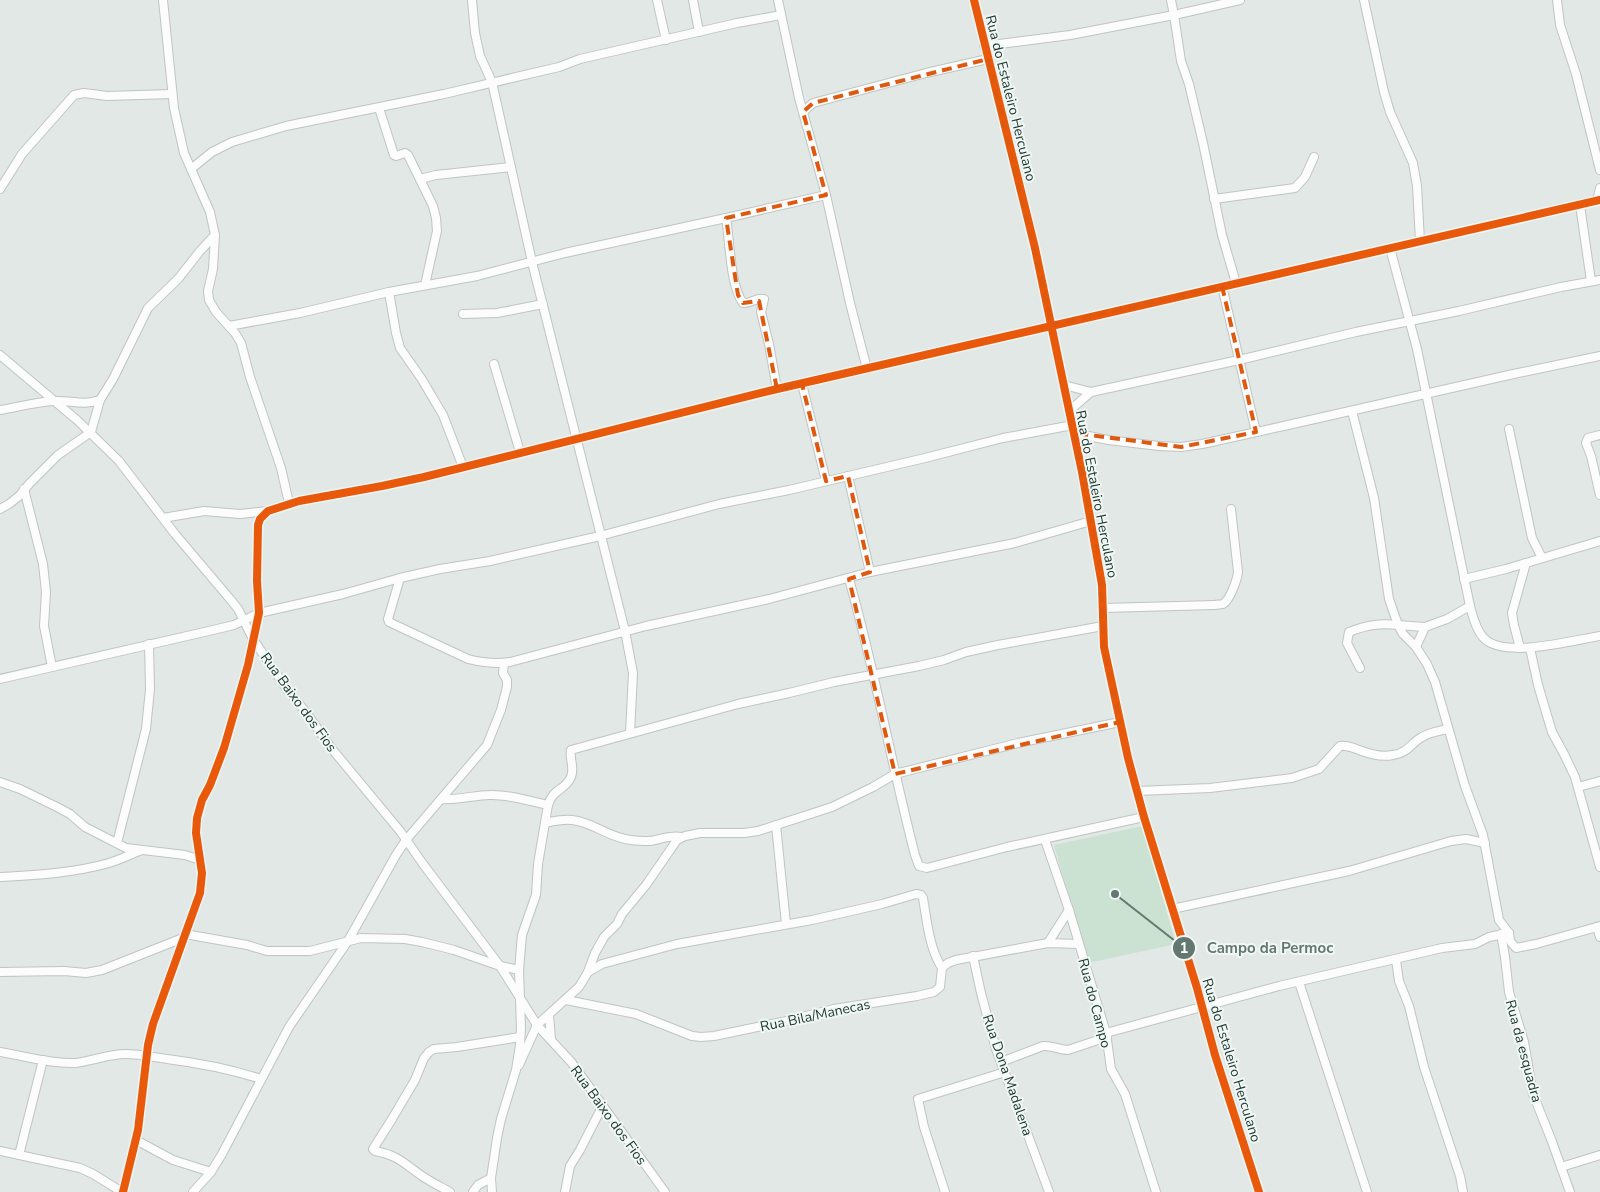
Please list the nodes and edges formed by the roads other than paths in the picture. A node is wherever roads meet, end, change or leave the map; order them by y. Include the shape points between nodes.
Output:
1 (162, 0) edge
2 (472, 0) edge
3 (657, 0) edge
4 (693, 0) edge
5 (778, 0) edge
6 (974, 0) edge
7 (1171, 0) edge
8 (1240, 0) edge
9 (1364, 0) edge
10 (1558, 0) edge
11 (781, 15) junction
12 (1174, 15) junction
13 (699, 32) junction
14 (666, 40) junction
15 (984, 46) junction
16 (988, 59) junction
17 (492, 82) junction
18 (172, 94) junction
19 (799, 98) junction
20 (813, 103) junction
21 (379, 108) junction
22 (803, 112) junction
23 (1314, 157) dead end
24 (511, 167) junction
25 (191, 169) junction
26 (1600, 170) edge
27 (420, 179) junction
28 (1600, 188) edge
29 (0, 189) edge
30 (826, 195) junction
31 (1214, 199) junction
32 (1599, 201) edge
33 (1580, 205) junction
34 (726, 218) junction
35 (215, 235) junction
36 (1420, 241) junction
37 (1390, 248) junction
38 (532, 262) junction
39 (1600, 280) edge
40 (1591, 281) junction
41 (1236, 283) junction
42 (425, 285) junction
43 (1222, 286) junction
44 (389, 292) junction
45 (543, 304) junction
46 (463, 314) dead end
47 (1410, 320) junction
48 (1052, 325) junction
49 (229, 326) junction
50 (0, 355) edge
51 (1600, 356) edge
52 (1240, 360) junction
53 (494, 364) dead end
54 (867, 369) junction
55 (802, 384) junction
56 (1064, 385) junction
57 (776, 389) junction
58 (1091, 392) junction
59 (1426, 394) junction
60 (100, 400) junction
61 (55, 401) junction
62 (0, 410) edge
63 (1070, 411) junction
64 (1352, 411) junction
65 (1073, 429) junction
66 (1509, 429) dead end
67 (91, 432) junction
68 (1256, 432) junction
69 (1600, 435) edge
70 (577, 439) junction
71 (520, 452) junction
72 (463, 467) junction
73 (848, 476) junction
74 (826, 481) junction
75 (24, 489) junction
76 (1600, 495) edge
77 (289, 503) junction
78 (0, 509) edge
79 (1232, 509) dead end
80 (268, 511) junction
81 (163, 518) junction
82 (1091, 521) junction
83 (600, 536) junction
84 (1600, 541) edge
85 (1542, 558) junction
86 (1526, 562) junction
87 (870, 572) junction
88 (400, 578) junction
89 (849, 578) junction
90 (1464, 579) junction
91 (1470, 606) junction
92 (1103, 608) junction
93 (259, 613) junction
94 (244, 621) junction
95 (1398, 625) junction
96 (1103, 626) junction
97 (1425, 627) junction
98 (625, 631) junction
99 (1600, 636) edge
100 (253, 639) junction
101 (149, 644) junction
102 (1416, 647) junction
103 (1520, 648) junction
104 (1530, 648) junction
105 (504, 663) junction
106 (52, 667) junction
107 (1360, 668) dead end
108 (874, 674) junction
109 (0, 679) edge
110 (1120, 722) junction
111 (1448, 729) junction
112 (630, 733) junction
113 (895, 774) junction
114 (1600, 781) edge
115 (0, 782) edge
116 (1578, 787) junction
117 (1137, 791) junction
118 (441, 799) junction
119 (548, 805) junction
120 (1144, 817) junction
121 (545, 823) junction
122 (776, 825) junction
123 (681, 837) junction
124 (406, 840) junction
125 (1045, 840) junction
126 (117, 843) junction
127 (1485, 843) junction
128 (143, 850) junction
129 (200, 860) junction
130 (1600, 866) edge
131 (0, 877) edge
132 (1172, 909) junction
133 (1068, 910) junction
134 (1499, 920) junction
135 (786, 924) junction
136 (1599, 926) edge
137 (1501, 935) junction
138 (184, 936) junction
139 (1600, 938) edge
140 (348, 941) junction
141 (1048, 942) junction
142 (1079, 944) junction
143 (973, 956) junction
144 (1396, 960) junction
145 (500, 966) junction
146 (942, 968) junction
147 (519, 970) junction
148 (0, 972) edge
149 (588, 972) junction
150 (1299, 982) junction
151 (520, 997) junction
152 (566, 1000) junction
153 (1202, 1008) junction
154 (548, 1015) junction
155 (537, 1025) junction
156 (1106, 1035) junction
157 (520, 1037) junction
158 (551, 1039) junction
159 (0, 1052) edge
160 (147, 1056) junction
161 (43, 1060) junction
162 (1001, 1062) junction
163 (516, 1070) junction
164 (1005, 1072) junction
165 (261, 1079) junction
166 (603, 1105) junction
167 (136, 1140) junction
168 (0, 1151) edge
169 (1600, 1155) edge
170 (19, 1156) junction
171 (1562, 1167) junction
172 (211, 1172) junction
173 (491, 1178) junction
174 (123, 1192) edge
175 (193, 1192) edge
176 (450, 1192) edge
177 (473, 1192) edge
178 (492, 1192) edge
179 (565, 1192) edge
180 (665, 1192) edge
181 (946, 1192) edge
182 (1049, 1192) edge
183 (1156, 1192) edge
184 (1259, 1192) edge
185 (1367, 1192) edge
186 (1463, 1192) edge
187 (1570, 1192) edge

1 - 18 street
2 - 17 street via 480,56
3 - 14 street
4 - 13 street
5 - 11 street
6 - 15 street, Rua do Estaleiro Herculano
7 - 12 street
8 - 12 street
9 - 36 street via 1386,98 1413,163
10 - 26 street via 1560,25 1581,90
11 - 13 street
11 - 19 street
12 - 15 street via 1070,35
12 - 31 street via 1181,61
13 - 14 street
14 - 17 street
15 - 16 street, Rua do Estaleiro Herculano
16 - 20 street
16 - 48 street, Rua do Estaleiro Herculano
17 - 21 street
17 - 24 street
18 - 25 street
18 - 29 street via 74,95 27,149
19 - 20 street
19 - 22 street
20 - 22 street
21 - 25 street via 329,116 232,142 212,152
21 - 27 street via 394,155 405,153
22 - 30 street
23 - 31 street via 1305,177 1295,188
24 - 27 street
24 - 38 street
25 - 35 street via 210,212
27 - 42 street via 433,206 437,231
28 - 32 street
30 - 34 street
30 - 54 street
31 - 41 street
32 - 33 street
33 - 36 street
33 - 40 street
34 - 38 street
34 - 57 street via 733,277 740,299 747,304 764,299 761,312
35 - 49 street via 209,300
35 - 60 street via 148,308
36 - 37 street
37 - 41 street
37 - 47 street
38 - 42 street
38 - 45 street
39 - 40 street
40 - 47 street
41 - 43 street
42 - 44 street
43 - 48 street
43 - 52 street
44 - 49 street
44 - 72 street via 400,348 443,415
45 - 46 street via 497,313
45 - 70 street
47 - 52 street
47 - 59 street
48 - 54 street
48 - 56 street, Rua do Estaleiro Herculano
49 - 77 street via 241,343
50 - 61 street, Rua Baixo dos Fios
51 - 59 street
52 - 58 street
52 - 68 street
53 - 71 street
54 - 55 street
55 - 57 street
55 - 74 street
56 - 58 street
56 - 63 street, Rua do Estaleiro Herculano
57 - 70 street
58 - 63 street
59 - 64 street
59 - 90 street
60 - 61 street via 82,404
60 - 67 street
61 - 62 street
61 - 67 street, Rua Baixo dos Fios
63 - 65 street, Rua do Estaleiro Herculano
64 - 68 street
64 - 95 street via 1374,498 1389,599
65 - 68 street via 1108,440 1180,447
65 - 73 street via 1003,438
65 - 82 street, Rua do Estaleiro Herculano
66 - 85 street via 1532,538
67 - 75 street via 58,455
67 - 81 street, Rua Baixo dos Fios via 119,461
69 - 76 street via 1588,438 1586,443
70 - 71 street
70 - 83 street
71 - 72 street
72 - 77 street
73 - 74 street
73 - 87 street
74 - 83 street via 719,504
75 - 78 street
75 - 106 street via 43,564 46,592 44,626
77 - 80 street
79 - 92 street via 1238,572 1223,604
80 - 81 street via 240,514 204,511
80 - 93 street via 258,525
81 - 94 street, Rua Baixo dos Fios via 230,599
82 - 87 street via 1015,543
82 - 92 street, Rua do Estaleiro Herculano
83 - 88 street
83 - 98 street
84 - 85 street
85 - 86 street
86 - 90 street
86 - 103 street via 1512,613
87 - 89 street
88 - 93 street
88 - 105 street via 389,622 468,659
89 - 98 street
89 - 108 street
90 - 91 street
91 - 97 street
91 - 103 street via 1484,639 1501,646
92 - 96 street, Rua do Estaleiro Herculano
93 - 94 street
93 - 100 street
94 - 100 street, Rua Baixo dos Fios
94 - 101 street
95 - 97 street
95 - 102 street
95 - 107 street via 1381,623 1349,632 1347,643
96 - 108 street via 998,645
96 - 110 street, Rua do Estaleiro Herculano via 1104,647
97 - 102 street
98 - 105 street
98 - 112 street via 633,673
99 - 104 street
100 - 124 street, Rua Baixo dos Fios via 332,749
100 - 129 street via 240,698 197,818
101 - 106 street
101 - 126 street via 150,689 146,729
102 - 111 street via 1436,682
103 - 104 street
104 - 116 street via 1552,732
105 - 118 street via 507,687 489,740
106 - 109 street
108 - 112 street via 738,704
108 - 113 street
110 - 113 street via 1018,743
110 - 117 street, Rua do Estaleiro Herculano
111 - 117 street via 1426,735 1408,749 1392,755 1340,746 1319,769 1286,780
111 - 127 street
112 - 119 street via 572,749 572,775 551,797
113 - 122 street via 832,807
113 - 125 street via 915,855 922,868
114 - 116 street
115 - 126 street via 57,806 85,827
116 - 130 street
117 - 120 street, Rua do Estaleiro Herculano
118 - 119 street via 496,795
118 - 124 street
119 - 121 street
120 - 125 street
120 - 132 street, Rua do Estaleiro Herculano
121 - 123 street via 576,820 632,840
121 - 147 street via 536,895 522,935
122 - 123 street via 749,833 700,833
122 - 135 street
123 - 149 street via 604,937
124 - 140 street
124 - 145 street, Rua Baixo dos Fios
125 - 133 street, Rua do Campo
126 - 128 street
127 - 132 street via 1466,838 1451,841 1349,871
127 - 134 street
128 - 129 street
128 - 131 street via 110,863 81,869
129 - 138 street via 200,893
132 - 153 street, Rua do Estaleiro Herculano
133 - 141 street
133 - 142 street, Rua do Campo
134 - 137 street
134 - 137 street via 1496,931
135 - 146 street via 920,895 935,957
135 - 149 street via 677,944 602,964
136 - 137 street via 1516,948
136 - 139 street
137 - 144 street via 1475,944 1442,948
137 - 171 street, Rua da esquadra via 1508,992 1524,1042 1532,1094
138 - 140 street via 267,951 310,951
138 - 148 street via 102,970 86,973
138 - 160 street via 153,1024
140 - 145 street via 379,938 422,942
140 - 165 street via 289,1027
141 - 142 street
141 - 143 street
142 - 156 street, Rua do Campo
143 - 146 street
143 - 162 street, Rua Dona Madalena
144 - 150 street
144 - 186 street via 1399,981
145 - 147 street
145 - 151 street, Rua Baixo dos Fios
146 - 152 street, Rua Bila/Manecas via 940,986 934,992 834,1009 714,1036 692,1036 636,1014
147 - 151 street
149 - 152 street
150 - 153 street
150 - 185 street
151 - 155 street, Rua Baixo dos Fios
151 - 157 street
152 - 154 street
153 - 156 street
153 - 184 street, Rua do Estaleiro Herculano
154 - 155 street
154 - 158 street
155 - 158 street, Rua Baixo dos Fios
155 - 163 street
156 - 162 street via 1068,1050 1048,1045
156 - 183 street, Rua do Campo via 1111,1069 1125,1094
157 - 163 street
157 - 176 street via 429,1052 373,1149 393,1155
158 - 166 street, Rua Baixo dos Fios
159 - 161 street
160 - 161 street via 110,1055 76,1063
160 - 165 street via 236,1071
160 - 167 street
161 - 170 street
162 - 164 street, Rua Dona Madalena
163 - 173 street via 501,1119
164 - 181 street via 918,1099
164 - 182 street, Rua Dona Madalena
165 - 172 street
166 - 179 street via 570,1166
166 - 180 street, Rua Baixo dos Fios
167 - 172 street via 173,1160
167 - 174 street
168 - 170 street
169 - 171 street
170 - 174 street via 80,1168
171 - 187 street, Rua da esquadra
172 - 175 street
173 - 177 street
173 - 178 street

